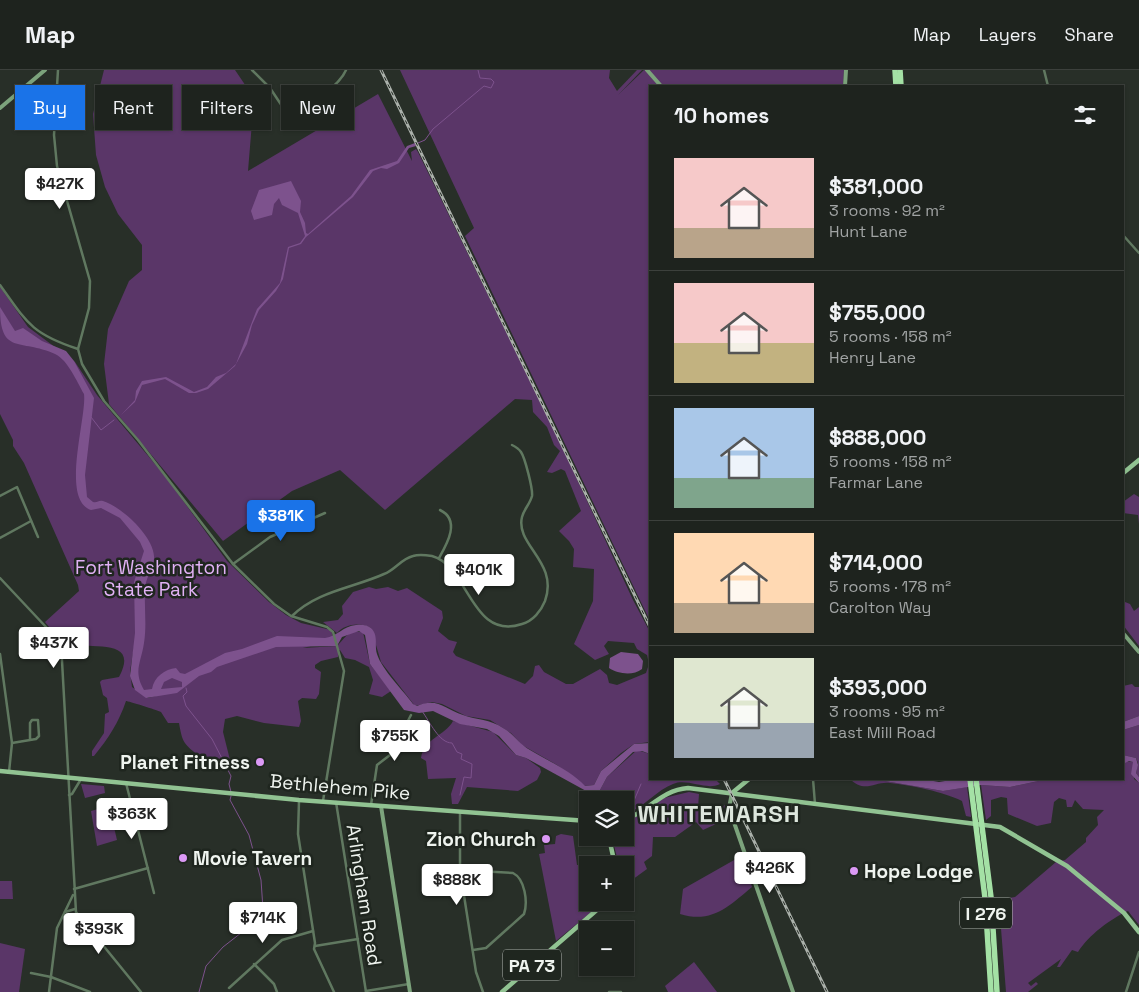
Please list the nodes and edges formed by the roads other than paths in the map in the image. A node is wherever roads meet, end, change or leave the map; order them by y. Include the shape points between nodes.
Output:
1 (45, 70) edge
2 (58, 70) edge
3 (252, 70) edge
4 (346, 70) edge
5 (647, 70) edge
6 (846, 70) edge
7 (895, 70) edge
8 (900, 70) edge
9 (1044, 70) edge
10 (660, 85) edge
11 (845, 85) edge
12 (896, 85) edge
13 (901, 85) edge
14 (1048, 85) edge
15 (0, 108) edge
16 (1124, 236) edge
17 (1139, 253) edge
18 (0, 285) edge
19 (78, 349) junction
20 (512, 445) dead end
21 (1139, 460) edge
22 (1124, 472) edge
23 (0, 496) edge
24 (440, 510) dead end
25 (326, 514) dead end
26 (31, 521) junction
27 (38, 537) dead end
28 (0, 538) edge
29 (439, 559) junction
30 (234, 564) junction
31 (0, 578) edge
32 (291, 616) junction
33 (1124, 634) edge
34 (1139, 652) edge
35 (0, 654) edge
36 (411, 715) dead end
37 (30, 740) junction
38 (12, 743) junction
39 (0, 771) edge
40 (9, 772) junction
41 (68, 778) junction
42 (81, 779) junction
43 (748, 780) edge
44 (813, 780) edge
45 (970, 780) edge
46 (976, 780) edge
47 (126, 783) junction
48 (742, 784) junction
49 (732, 793) junction
50 (69, 795) junction
51 (745, 795) junction
52 (975, 796) junction
53 (300, 800) junction
54 (323, 801) junction
55 (336, 802) junction
56 (815, 804) junction
57 (371, 805) junction
58 (381, 806) junction
59 (460, 812) junction
60 (634, 816) edge
61 (579, 820) edge
62 (980, 836) junction
63 (148, 868) junction
64 (460, 870) junction
65 (74, 889) junction
66 (154, 893) dead end
67 (74, 894) junction
68 (75, 909) junction
69 (596, 911) edge
70 (63, 915) junction
71 (312, 931) junction
72 (1139, 932) edge
73 (358, 939) junction
74 (314, 946) junction
75 (473, 950) junction
76 (1139, 952) edge
77 (254, 964) junction
78 (31, 973) dead end
79 (52, 977) junction
80 (409, 984) junction
81 (228, 988) dead end
82 (366, 991) edge
83 (49, 992) edge
84 (90, 992) edge
85 (141, 992) edge
86 (277, 992) edge
87 (334, 992) edge
88 (410, 992) edge
89 (483, 992) edge
90 (502, 992) edge
91 (609, 992) edge
92 (621, 992) edge
93 (793, 992) edge
94 (991, 992) edge
95 (997, 992) edge
96 (1126, 992) edge

1 - 15 street
2 - 19 street via 54,136 57,166 90,281 89,308
3 - 4 street via 282,106 295,112 308,107
5 - 10 street
6 - 11 street
7 - 12 highway
8 - 13 highway
9 - 14 street
16 - 17 street
18 - 19 street via 26,320 42,335
19 - 30 street via 82,364 104,401
20 - 29 street via 522,454 532,490 521,529 525,540 540,558 544,572 547,592 541,609 521,625 494,623 482,615 451,569
21 - 22 main road
23 - 26 street via 17,486
24 - 29 street via 447,514 451,526 449,539
25 - 30 street via 270,537
26 - 27 street
26 - 28 street
29 - 32 street via 424,555 410,557 387,574 312,599
30 - 32 street via 274,604
31 - 41 street via 62,645
32 - 54 street via 327,627 335,635 344,671
33 - 34 street
35 - 38 street
36 - 57 street via 390,755 377,765
37 - 37 street via 39,736 38,720 30,723
37 - 38 street
38 - 40 street
39 - 40 main road, Bethlehem Pike
40 - 41 main road, Bethlehem Pike
41 - 42 main road, Bethlehem Pike
41 - 50 street
42 - 47 main road, Bethlehem Pike
42 - 50 street
43 - 48 main road
44 - 56 street
45 - 52 highway, I 276
46 - 52 highway, I 276
47 - 53 main road, Bethlehem Pike
47 - 63 street
48 - 49 main road
48 - 51 main road
49 - 51 main road
49 - 60 main road via 688,788 667,792
49 - 93 street via 730,808
50 - 65 street
51 - 56 main road
52 - 62 highway, I 276
53 - 54 main road, Bethlehem Pike
53 - 71 street via 298,834
54 - 55 main road, Bethlehem Pike
55 - 57 main road, Bethlehem Pike
55 - 73 street, Arlingham Road
56 - 72 main road via 1000,827 1071,869 1124,913
57 - 58 main road, Bethlehem Pike
58 - 59 main road, Bethlehem Pike
58 - 80 street
59 - 61 main road, Bethlehem Pike
59 - 64 street
62 - 94 highway, I 276
62 - 95 highway, I 276 via 993,927
63 - 65 street
63 - 66 street
64 - 75 street
64 - 75 street via 513,873 522,880 524,914 486,948
65 - 67 street
67 - 68 street
67 - 70 street
68 - 70 street
68 - 85 street
69 - 90 main road, PA 73
70 - 79 street via 56,931
71 - 74 street
71 - 77 street via 285,938
73 - 74 street
73 - 82 street, Arlingham Road
74 - 87 street
75 - 89 street
76 - 96 street
77 - 81 street
77 - 86 street via 274,984
78 - 79 street
79 - 83 street
79 - 84 street
80 - 82 street
80 - 88 street
91 - 92 street

